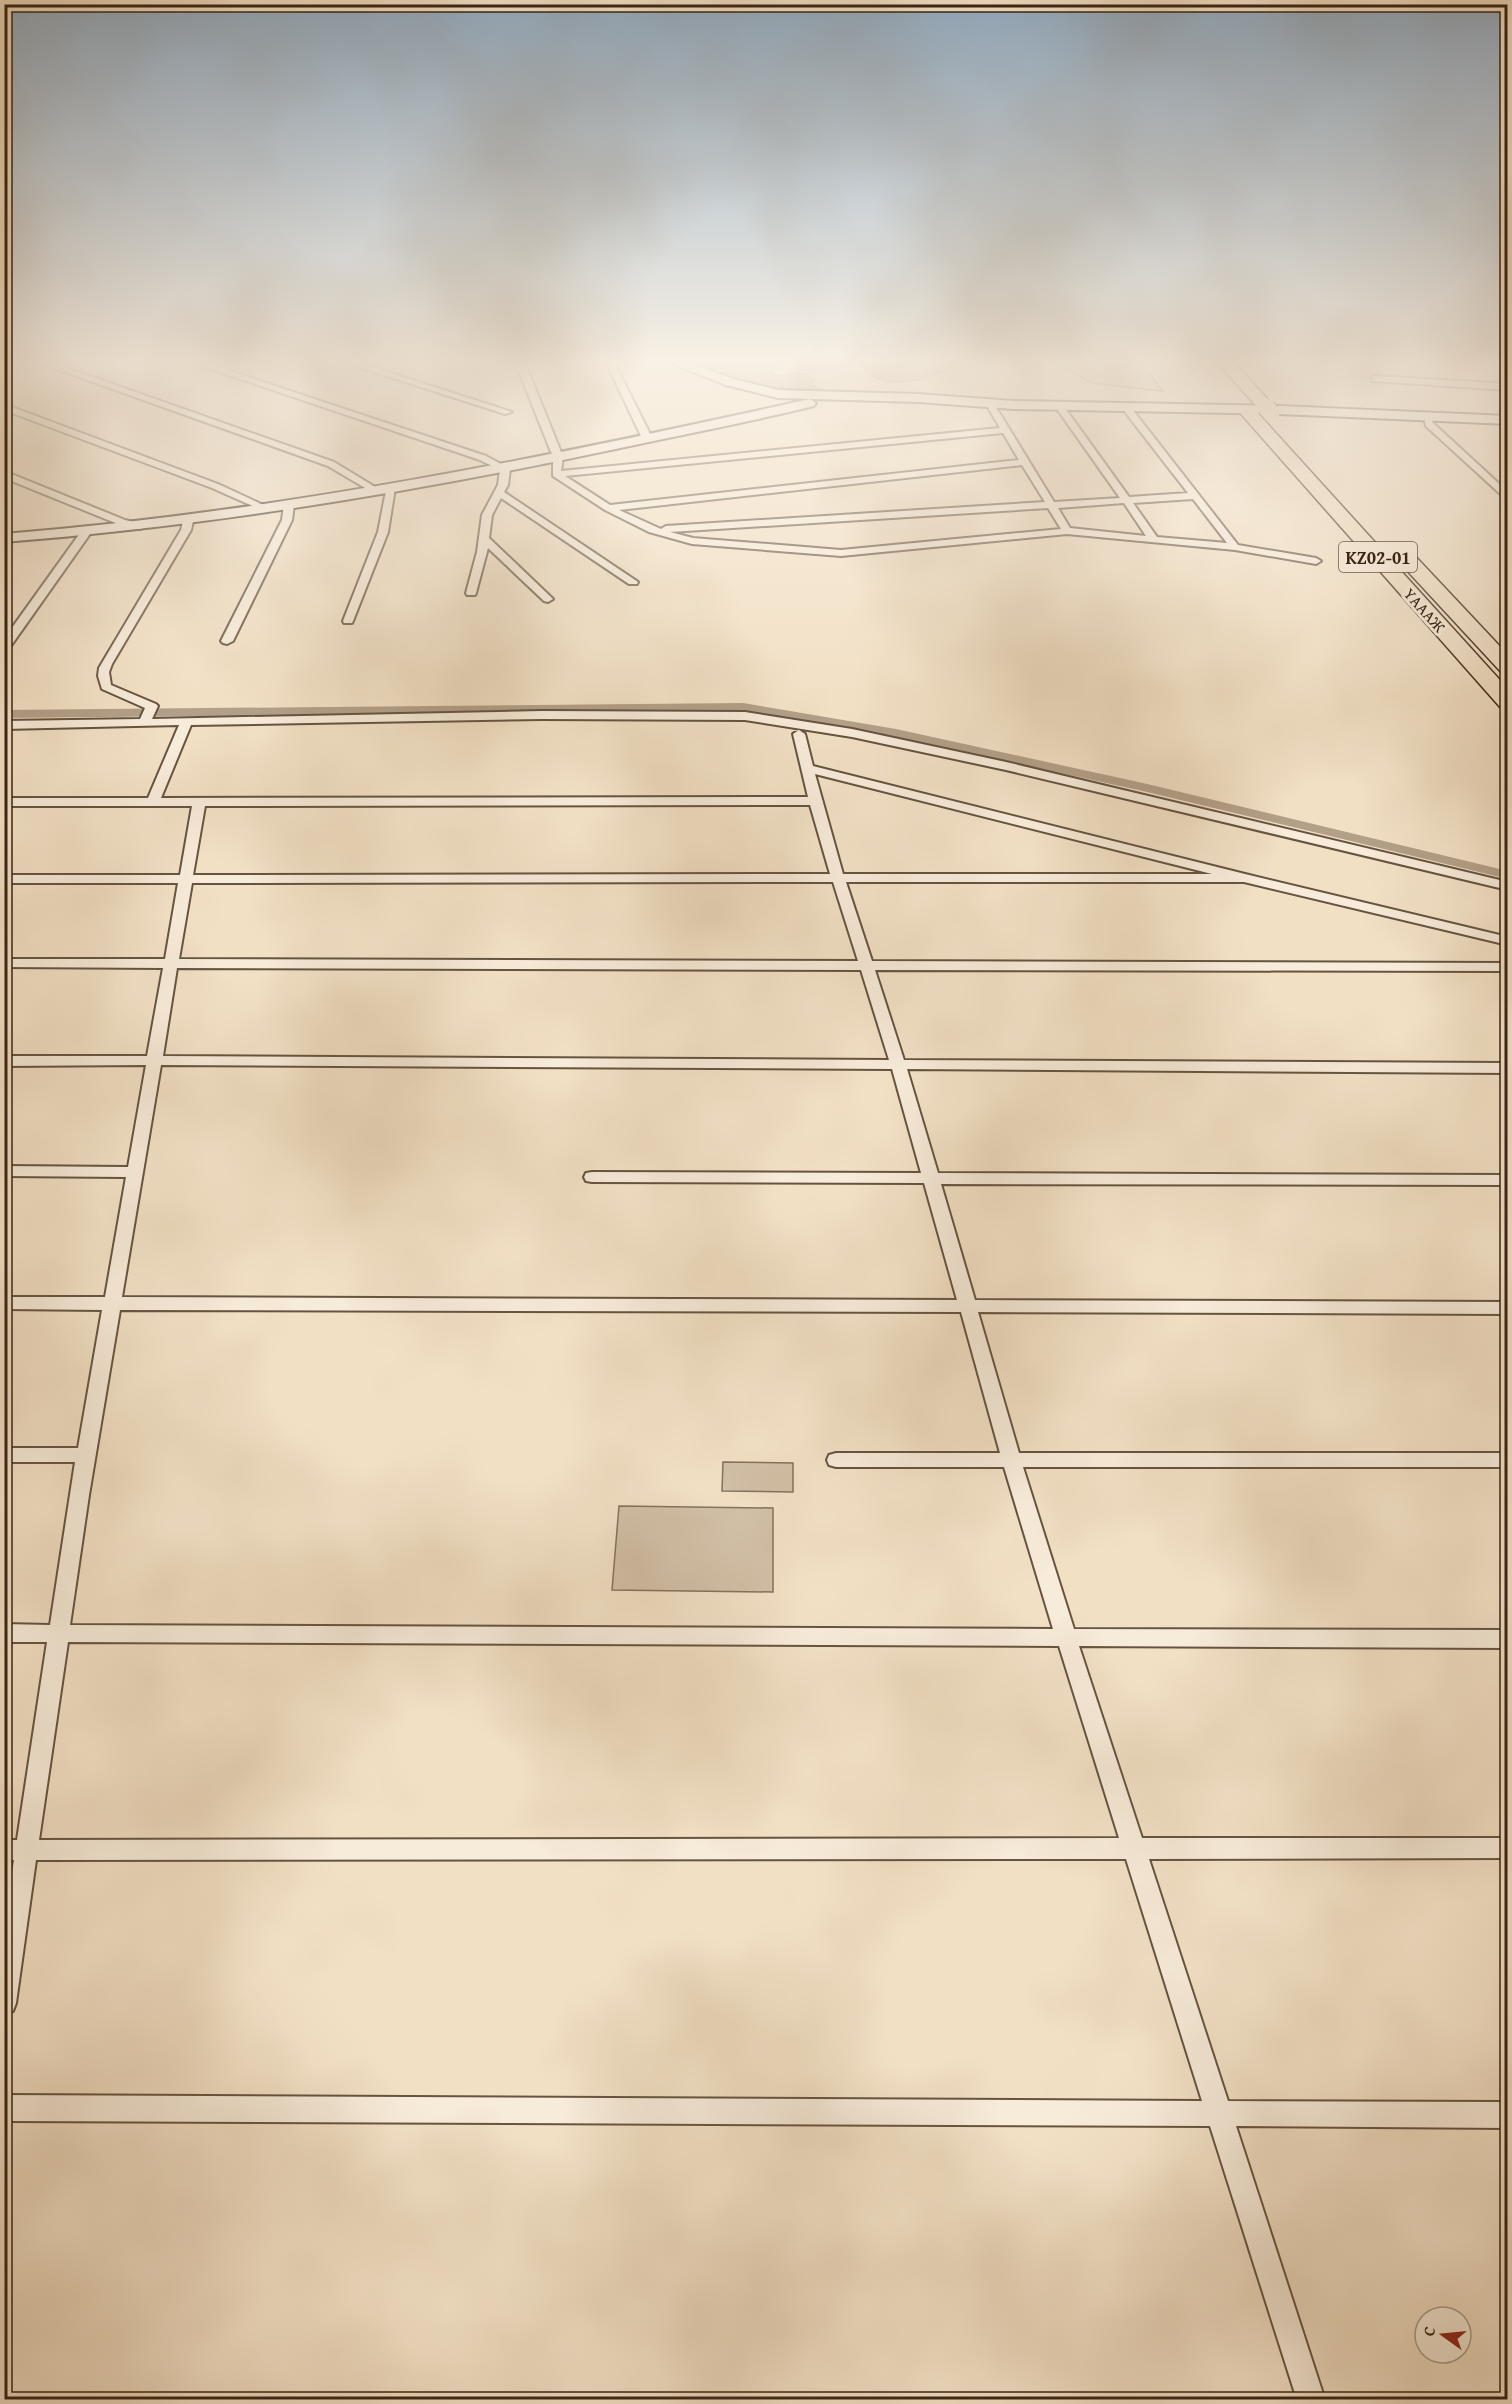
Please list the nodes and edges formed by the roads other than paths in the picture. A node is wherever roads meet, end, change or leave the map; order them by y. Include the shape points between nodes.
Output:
1 (173, 470) edge
2 (340, 470) edge
3 (498, 470) edge
4 (505, 470) edge
5 (556, 470) edge
6 (595, 470) edge
7 (951, 470) edge
8 (1030, 470) edge
9 (1105, 470) edge
10 (1175, 470) edge
11 (1309, 470) edge
12 (1478, 470) edge
13 (4, 474) edge
14 (556, 474) junction
15 (390, 488) junction
16 (375, 490) junction
17 (499, 493) junction
18 (1195, 496) junction
19 (1508, 498) edge
20 (1126, 500) junction
21 (288, 505) junction
22 (1051, 505) junction
23 (608, 508) junction
24 (267, 509) junction
25 (188, 521) junction
26 (140, 526) junction
27 (653, 530) junction
28 (87, 531) junction
29 (1067, 531) junction
30 (4, 538) edge
31 (484, 539) junction
32 (1154, 539) junction
33 (1394, 545) dead end
34 (1235, 547) junction
35 (1316, 561) dead end
36 (633, 582) dead end
37 (471, 593) dead end
38 (548, 599) dead end
39 (348, 621) dead end
40 (227, 641) dead end
41 (4, 648) edge
42 (1508, 668) edge
43 (1508, 702) edge
44 (148, 715) junction
45 (187, 721) junction
46 (4, 725) edge
47 (799, 734) dead end
48 (807, 768) junction
49 (153, 801) junction
50 (199, 801) junction
51 (815, 801) junction
52 (4, 802) edge
53 (838, 878) junction
54 (1244, 878) junction
55 (4, 879) edge
56 (185, 879) junction
57 (1508, 886) edge
58 (1508, 940) edge
59 (4, 963) edge
60 (170, 963) junction
61 (868, 965) junction
62 (1508, 967) edge
63 (153, 1060) junction
64 (4, 1061) edge
65 (898, 1063) junction
66 (1508, 1068) edge
67 (4, 1171) edge
68 (134, 1172) junction
69 (592, 1177) dead end
70 (932, 1178) junction
71 (1508, 1180) edge
72 (4, 1303) edge
73 (111, 1303) junction
74 (969, 1306) junction
75 (1508, 1308) edge
76 (4, 1455) edge
77 (86, 1455) junction
78 (836, 1460) dead end
79 (1012, 1460) junction
80 (1508, 1460) edge
81 (4, 1633) edge
82 (58, 1633) junction
83 (1065, 1635) junction
84 (1508, 1639) edge
85 (1508, 1848) edge
86 (1133, 1849) junction
87 (15, 1850) edge
88 (4, 2003) edge
89 (4, 2108) edge
90 (1218, 2113) junction
91 (1508, 2115) edge
92 (1311, 2400) edge

1 - 24 street
2 - 16 street
3 - 15 street
4 - 17 street
5 - 14 street
6 - 14 street
7 - 23 street
8 - 22 street
9 - 20 street
10 - 18 street
11 - 43 highway, ҮАААЖ / KZ02-01
12 - 19 street
13 - 26 street
14 - 23 street
15 - 16 street
15 - 39 street via 383,532
16 - 21 street
17 - 31 street via 488,515
17 - 36 street
18 - 20 street
18 - 34 street
20 - 22 street
20 - 32 street
21 - 24 street
21 - 40 street via 287,520
22 - 27 street
22 - 29 street
23 - 27 street
24 - 25 street
25 - 26 street
25 - 44 street via 115,652 103,666 106,687
26 - 28 street
27 - 29 street via 692,541 841,553
28 - 30 street
28 - 41 street
29 - 32 street
31 - 37 street
31 - 38 street
32 - 34 street
33 - 42 highway, ҮАААЖ / KZ02-01
34 - 35 street
44 - 45 street
44 - 46 street
45 - 49 street
45 - 57 street via 745,716 852,733 1006,766
47 - 48 street
48 - 51 street
48 - 54 street
49 - 50 street
49 - 52 street
50 - 51 street
50 - 56 street
51 - 53 street
53 - 54 street
53 - 56 street
53 - 61 street
54 - 58 street
55 - 56 street
56 - 60 street
59 - 60 street
60 - 61 street
60 - 63 street
61 - 62 street
61 - 65 street
63 - 64 street
63 - 65 street
63 - 68 street
65 - 66 street
65 - 70 street
67 - 68 street
68 - 73 street
69 - 70 street
70 - 71 street
70 - 74 street
72 - 73 street
73 - 74 street
73 - 77 street
74 - 75 street
74 - 79 street
76 - 77 street
77 - 82 street
78 - 79 street
79 - 80 street
79 - 83 street
81 - 82 street
82 - 83 street
82 - 87 street
83 - 84 street
83 - 86 street
85 - 86 street
86 - 87 street
86 - 90 street
87 - 88 street
89 - 90 street
90 - 91 street
90 - 92 street

